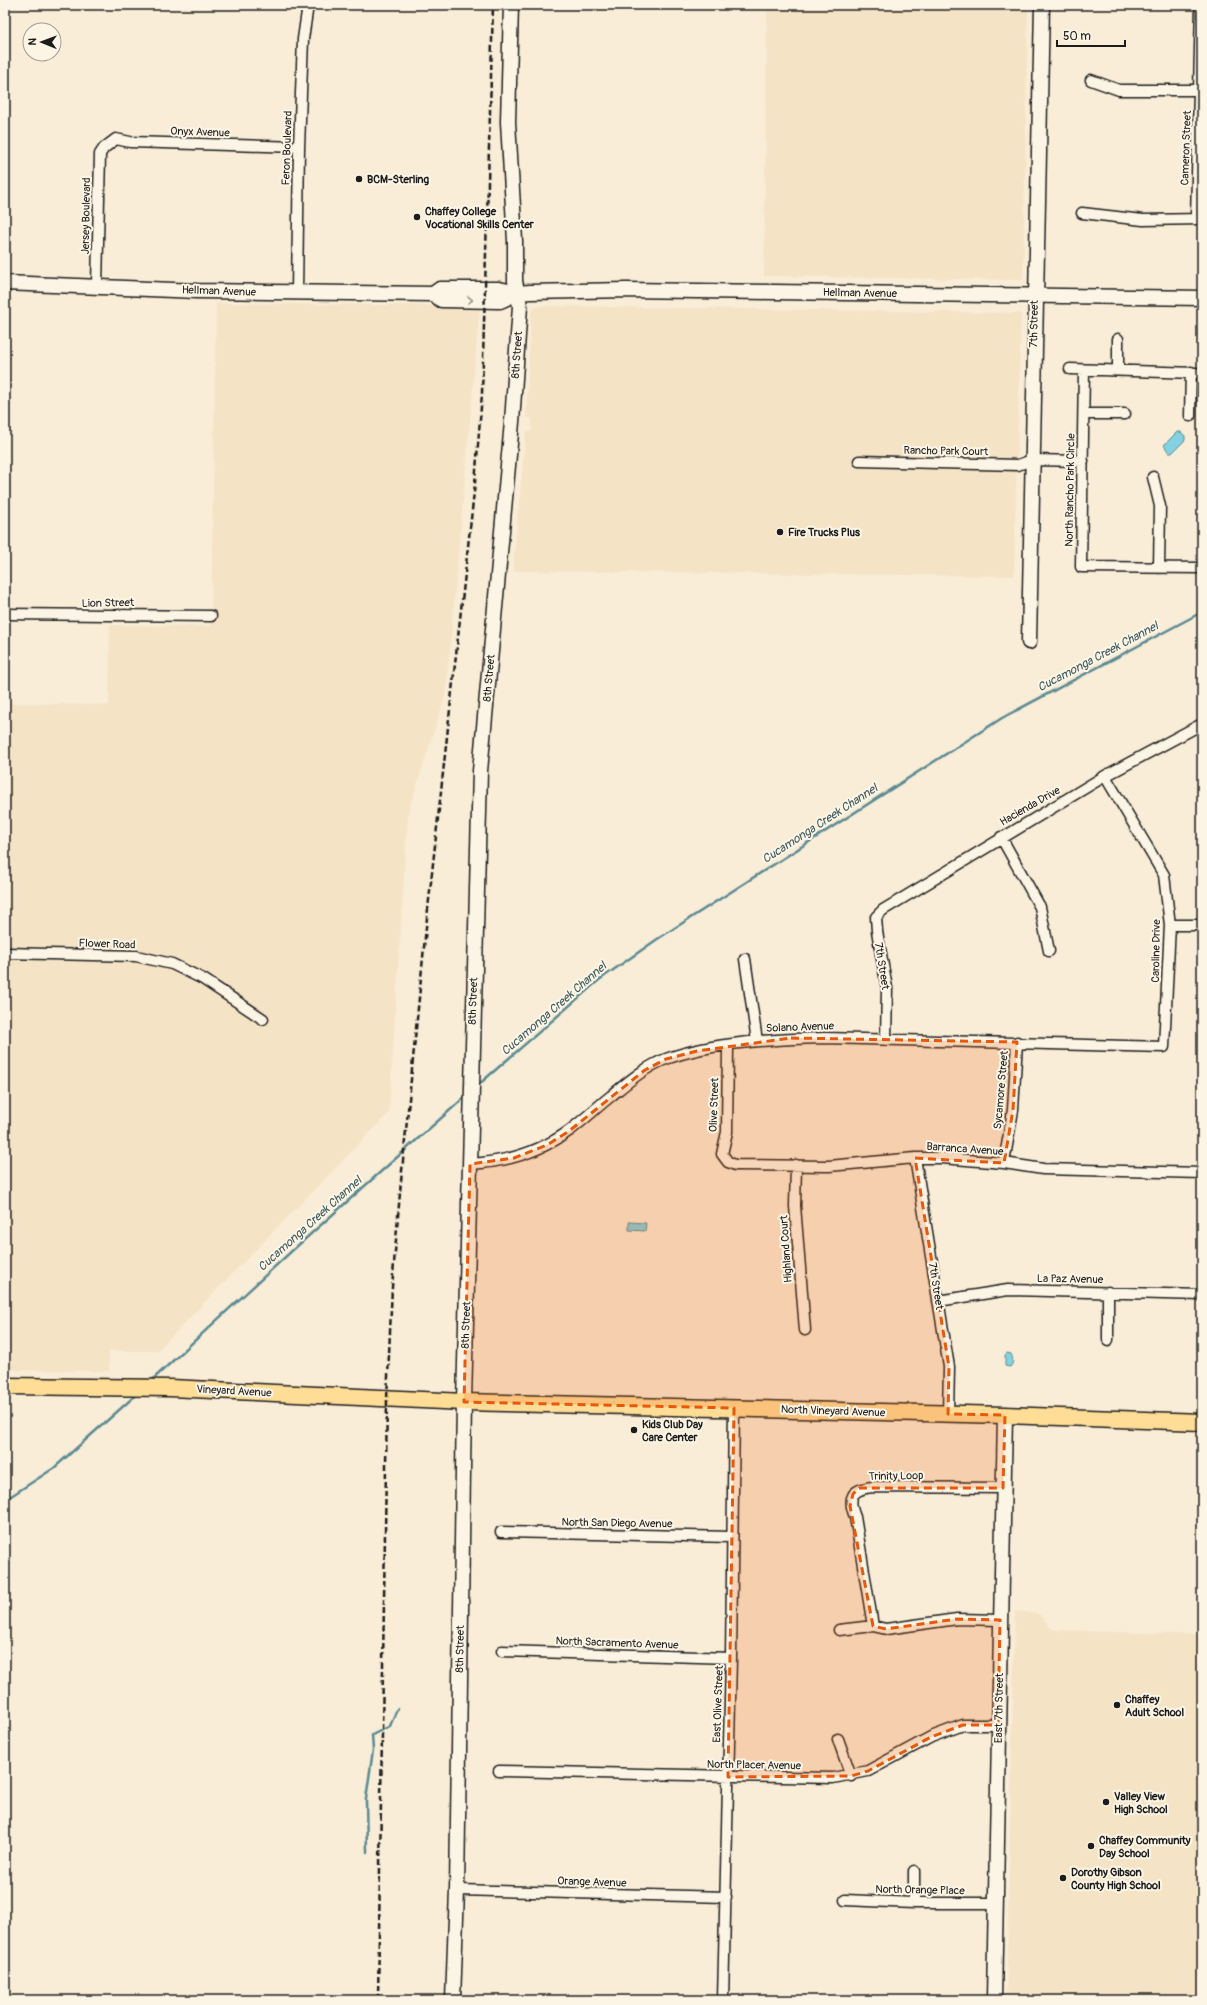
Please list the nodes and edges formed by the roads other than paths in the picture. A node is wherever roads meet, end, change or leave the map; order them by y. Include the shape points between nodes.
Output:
1 (308, 5) edge
2 (511, 5) edge
3 (1042, 5) edge
4 (1201, 5) edge
5 (1091, 80) dead end
6 (1200, 90) junction
7 (299, 147) junction
8 (104, 148) joint
9 (1082, 213) dead end
10 (1199, 219) edge
11 (5, 284) edge
12 (97, 286) junction
13 (298, 292) junction
14 (518, 293) junction
15 (1035, 295) junction
16 (1202, 298) edge
17 (1118, 339) dead end
18 (1070, 369) dead end
19 (1084, 370) junction
20 (1118, 370) junction
21 (1084, 414) junction
22 (1125, 414) dead end
23 (1190, 416) dead end
24 (1032, 460) junction
25 (859, 461) dead end
26 (1083, 461) junction
27 (1153, 477) dead end
28 (1159, 568) junction
29 (1202, 568) edge
30 (5, 614) edge
31 (211, 616) dead end
32 (1029, 642) dead end
33 (1202, 724) edge
34 (1106, 776) junction
35 (1001, 837) junction
36 (876, 917) joint
37 (1170, 925) junction
38 (1202, 925) edge
39 (1049, 951) dead end
40 (5, 953) edge
41 (745, 959) dead end
42 (263, 1019) dead end
43 (886, 1040) junction
44 (757, 1041) junction
45 (1017, 1042) junction
46 (728, 1046) junction
47 (1164, 1047) joint
48 (915, 1158) junction
49 (728, 1162) joint
50 (1004, 1163) junction
51 (470, 1164) junction
52 (796, 1165) junction
53 (1202, 1173) edge
54 (1108, 1292) junction
55 (1202, 1295) edge
56 (938, 1301) junction
57 (805, 1330) dead end
58 (1108, 1340) dead end
59 (5, 1386) edge
60 (464, 1402) junction
61 (734, 1408) junction
62 (948, 1414) junction
63 (1005, 1415) junction
64 (1202, 1422) edge
65 (1004, 1488) junction
66 (501, 1532) dead end
67 (732, 1537) junction
68 (1000, 1620) junction
69 (873, 1626) junction
70 (839, 1630) dead end
71 (502, 1651) dead end
72 (731, 1658) junction
73 (998, 1725) junction
74 (838, 1739) dead end
75 (499, 1771) dead end
76 (851, 1776) junction
77 (728, 1777) junction
78 (914, 1871) dead end
79 (457, 1890) junction
80 (726, 1898) junction
81 (845, 1900) dead end
82 (914, 1902) junction
83 (995, 1903) junction
84 (454, 2000) edge
85 (723, 2000) edge
86 (994, 2000) edge

1 - 7 street, Feron Boulevard via 303,39
2 - 14 street, 8th Street via 508,122 515,281
3 - 15 street, 7th Street
4 - 6 street, Cameron Street
5 - 6 street via 1119,90
6 - 10 street, Cameron Street
7 - 8 street, Onyx Avenue via 130,142 116,139
7 - 13 street, Feron Boulevard
8 - 12 street, Jersey Boulevard via 100,154 99,170
9 - 10 street via 1143,220
11 - 12 street, Hellman Avenue
12 - 13 street, Hellman Avenue via 197,291
13 - 14 street, Hellman Avenue via 433,294 441,300 500,301
14 - 15 street, Hellman Avenue via 626,290
14 - 51 street, 8th Street via 520,306 517,373 480,771
15 - 16 street, Hellman Avenue
15 - 24 street, 7th Street
17 - 20 street
18 - 19 street
19 - 20 street
19 - 21 street, North Rancho Park Circle
20 - 23 street via 1193,373
21 - 22 street
21 - 26 street, North Rancho Park Circle
24 - 25 street, Rancho Park Court via 1018,465
24 - 26 street, Rancho Park Court
24 - 32 street, 7th Street
26 - 28 street, North Rancho Park Circle via 1081,567
27 - 28 street via 1160,506
28 - 29 street
30 - 31 street, Lion Street
33 - 34 street, Hacienda Drive
34 - 35 street, Hacienda Drive
34 - 37 street, Caroline Drive via 1164,875
35 - 36 street, Hacienda Drive via 883,910
35 - 39 street via 1040,907
36 - 43 street, 7th Street via 887,988
37 - 38 street
37 - 47 street, Caroline Drive
40 - 42 street, Flower Road via 136,956 172,964 203,979
41 - 44 street
43 - 44 street, Solano Avenue via 825,1038
43 - 45 street, Solano Avenue
44 - 46 street, Solano Avenue
45 - 47 street, Solano Avenue
45 - 50 street, Sycamore Street via 1013,1110
46 - 49 street, Olive Street via 726,1132 722,1154
46 - 51 street, Solano Avenue via 666,1059 645,1070 570,1131 547,1145 514,1158
48 - 50 street, Barranca Avenue
48 - 52 street, Barranca Avenue via 829,1166
48 - 56 street, 7th Street
49 - 52 street, Barranca Avenue via 735,1165
50 - 53 street, Barranca Avenue via 1043,1169
51 - 60 street, 8th Street
52 - 57 street, Highland Court via 795,1206
54 - 55 street, La Paz Avenue
54 - 56 street, La Paz Avenue via 1008,1290
54 - 58 street
56 - 62 street, 7th Street via 949,1367
59 - 60 main road, Vineyard Avenue via 170,1388
60 - 61 main road, North Vineyard Avenue
60 - 79 street, 8th Street
61 - 62 main road, North Vineyard Avenue
61 - 67 street, East Olive Street
62 - 63 main road, North Vineyard Avenue
63 - 64 main road, North Vineyard Avenue
63 - 65 street, East 7th Street
65 - 68 street, East 7th Street
65 - 69 street, Trinity Loop via 873,1487 859,1488 853,1494 850,1506
66 - 67 street, North San Diego Avenue
67 - 72 street, East Olive Street
68 - 69 street via 957,1619 886,1629
68 - 73 street, East 7th Street
69 - 70 street
71 - 72 street, North Sacramento Avenue
72 - 77 street, East Olive Street
73 - 76 street, North Placer Avenue via 963,1725 931,1737 868,1771
73 - 83 street, East 7th Street
74 - 76 street
75 - 77 street, North Placer Avenue
76 - 77 street, North Placer Avenue
77 - 80 street, East Olive Street
78 - 82 street
79 - 80 street, Orange Avenue
79 - 84 street, 8th Street
80 - 85 street, East Olive Street
81 - 82 street, North Orange Place
82 - 83 street, North Orange Place
83 - 86 street, East 7th Street

